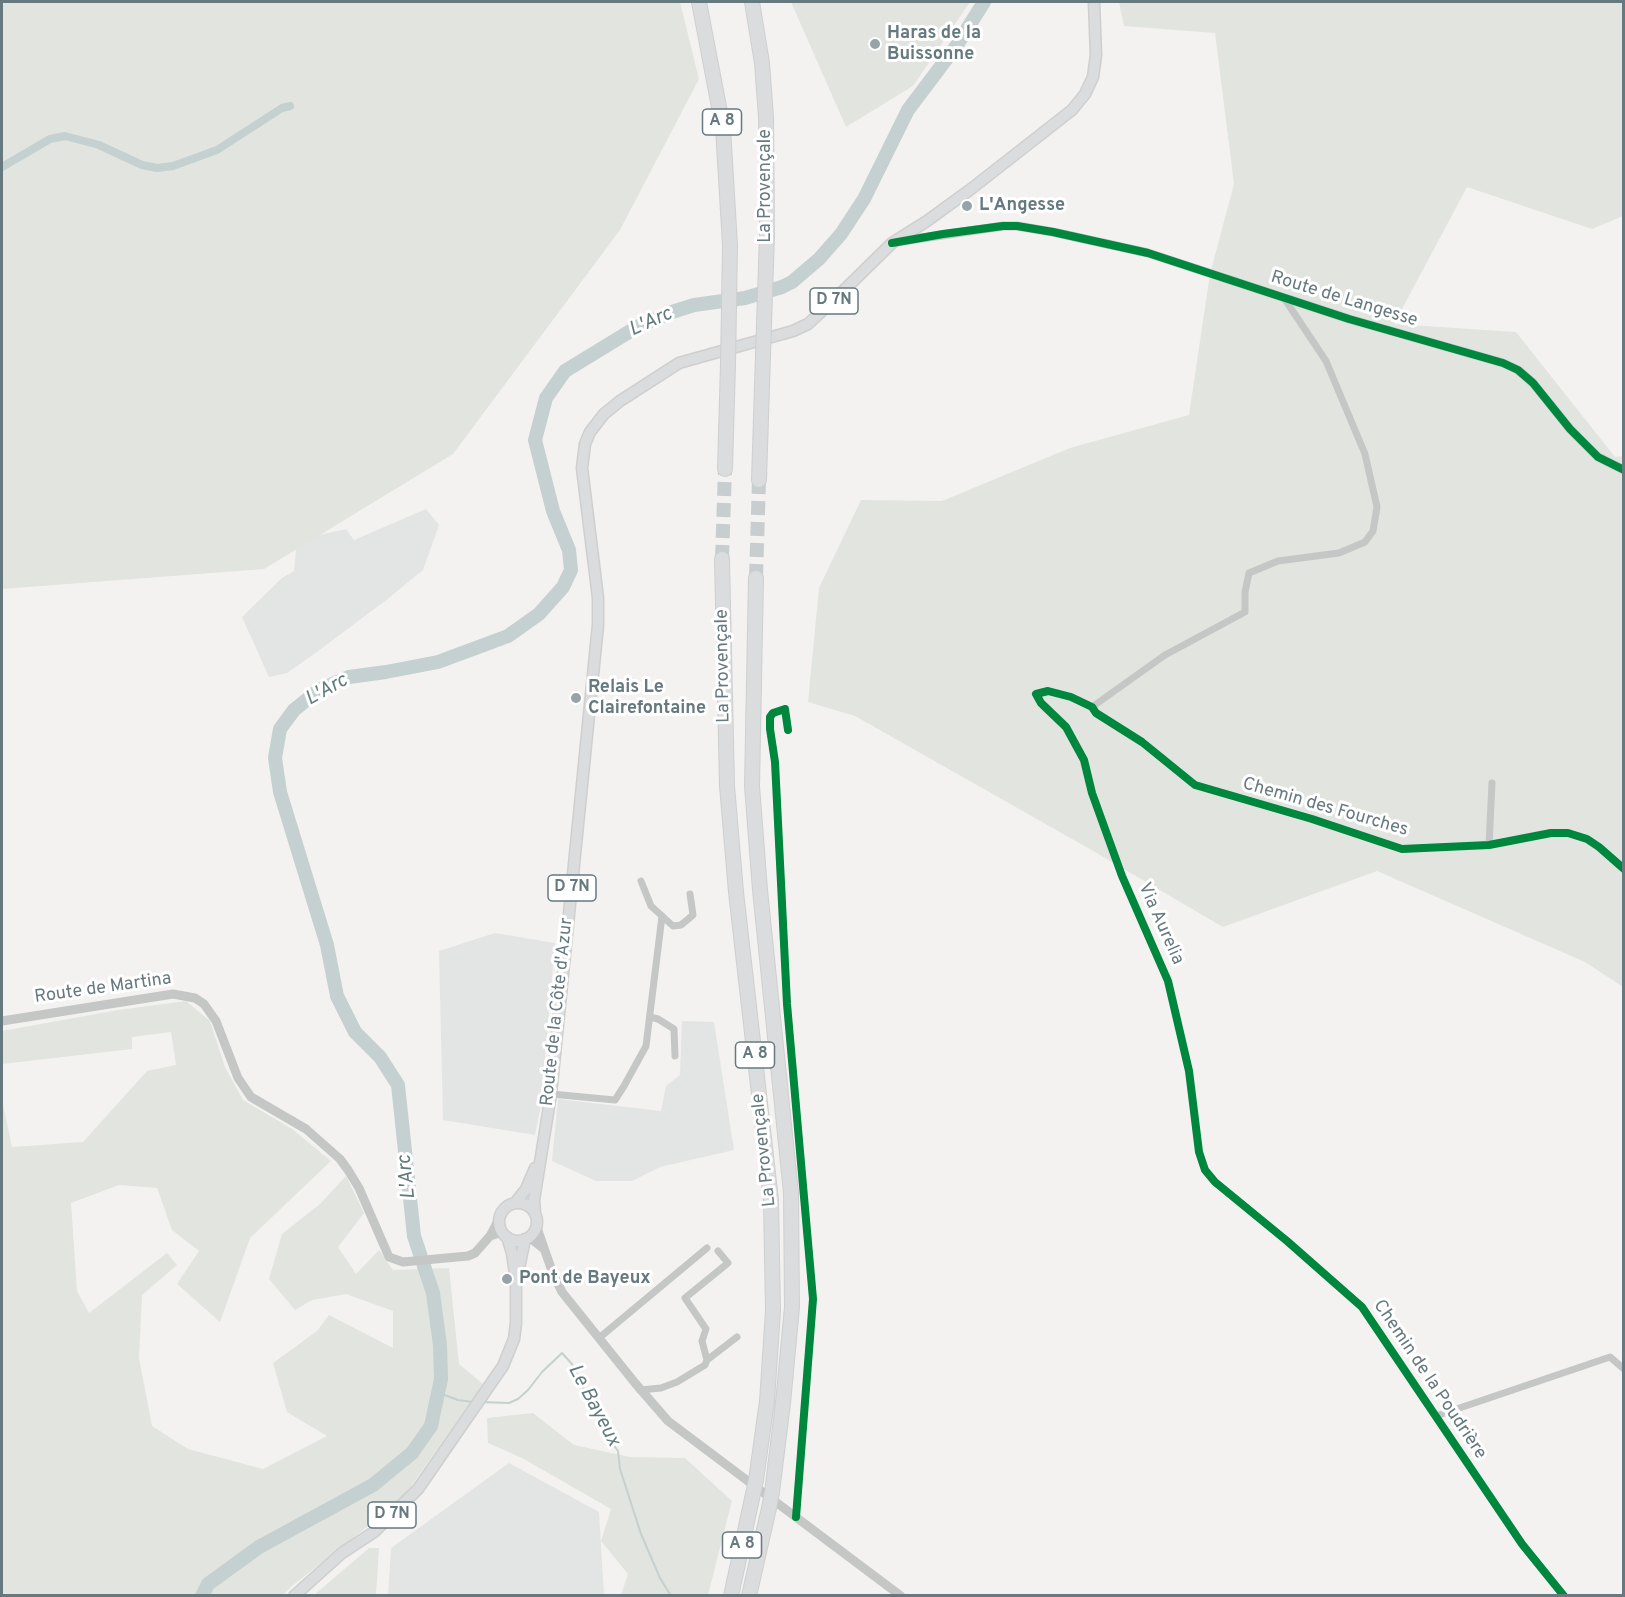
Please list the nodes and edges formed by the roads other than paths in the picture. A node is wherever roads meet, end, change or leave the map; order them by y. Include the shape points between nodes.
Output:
1 (699, 2) edge
2 (752, 2) edge
3 (1094, 2) edge
4 (892, 243) junction
5 (1284, 297) junction
6 (725, 470) tunnel mouth
7 (1623, 470) edge
8 (759, 480) tunnel mouth
9 (722, 559) tunnel mouth
10 (756, 578) tunnel mouth
11 (1036, 694) joint
12 (1092, 707) junction
13 (788, 730) dead end
14 (1492, 783) dead end
15 (1489, 846) junction
16 (1623, 869) edge
17 (640, 881) dead end
18 (690, 894) dead end
19 (662, 916) junction
20 (650, 1017) junction
21 (2, 1021) edge
22 (675, 1056) dead end
23 (550, 1094) junction
24 (543, 1148) junction
25 (1215, 1182) joint
26 (515, 1203) junction
27 (534, 1213) junction
28 (499, 1219) junction
29 (536, 1225) junction
30 (504, 1235) junction
31 (490, 1236) junction
32 (527, 1238) junction
33 (707, 1248) dead end
34 (544, 1249) junction
35 (718, 1251) dead end
36 (516, 1281) junction
37 (737, 1337) dead end
38 (599, 1338) junction
39 (707, 1360) junction
40 (1623, 1369) edge
41 (640, 1390) junction
42 (1436, 1416) junction
43 (796, 1517) junction
44 (294, 1596) edge
45 (731, 1596) edge
46 (749, 1596) edge
47 (901, 1596) edge
48 (1564, 1596) edge

1 - 6 highway, La Provençale / A 8, bridge via 723,128 730,245
2 - 8 highway, La Provençale / A 8, bridge via 766,117 767,235
3 - 4 main road, Route de la Côte d'Azur / D 7N via 1093,76 1072,110
4 - 5 street, Route de Langesse via 1017,226 1148,253
4 - 23 main road, Route de la Côte d'Azur / D 7N via 808,324 679,363 620,401 590,432 582,468 598,625
5 - 7 street, Route de Langesse via 1518,370 1598,457
5 - 12 street via 1326,362 1365,453 1377,507 1372,531 1365,542 1339,553 1278,561 1249,573 1245,612 1165,655
9 - 45 highway, La Provençale / A 8, bridge via 727,786 771,1200 773,1311 756,1480
10 - 46 highway, La Provençale / A 8, bridge via 752,786 791,1193 792,1307 772,1492
11 - 12 street, Chemin des Fourches via 1048,691
11 - 25 street, Via Aurelia via 1066,727 1084,760 1122,876 1168,981 1189,1071 1199,1152 1205,1170
12 - 15 street, Chemin des Fourches via 1195,785 1402,849
13 - 43 street via 785,709 773,713 770,729 776,774 787,1004 813,1299
14 - 15 street
15 - 16 street, Chemin des Fourches via 1568,833 1587,839
17 - 19 street via 651,906
18 - 19 street via 690,919 673,926
19 - 20 street
20 - 22 street via 674,1029
20 - 23 street via 646,1046 615,1100
21 - 31 street, Route de Martina via 173,994 195,998 216,1021 238,1078 251,1097 306,1129 340,1159 359,1188 389,1257 403,1262 460,1258 474,1253
23 - 24 main road, Route de la Côte d'Azur / D 7N
24 - 26 main road, Route de la Côte d'Azur / D 7N via 526,1189
24 - 27 main road, Route de la Côte d'Azur / D 7N
25 - 42 street, Chemin de la Poudrière via 1362,1307
26 - 27 main road via 526,1205
26 - 28 main road via 506,1207
27 - 29 main road
28 - 30 main road
28 - 31 street, Route de Martina
29 - 32 main road
29 - 34 street
30 - 31 street, Route de Martina
30 - 32 main road via 517,1241
30 - 36 main road, D 7N via 512,1252
32 - 34 street
32 - 36 main road, D 7N
33 - 38 street
34 - 38 street via 562,1292
35 - 39 street via 728,1263 685,1298 706,1329 702,1341
36 - 44 main road, D 7N via 514,1338 503,1366 418,1489 374,1532 342,1553
37 - 39 street
38 - 41 street
39 - 41 street via 677,1382
40 - 42 street via 1610,1358
41 - 43 street via 684,1435
42 - 48 street, Chemin de la Poudrière via 1522,1544
43 - 47 street

